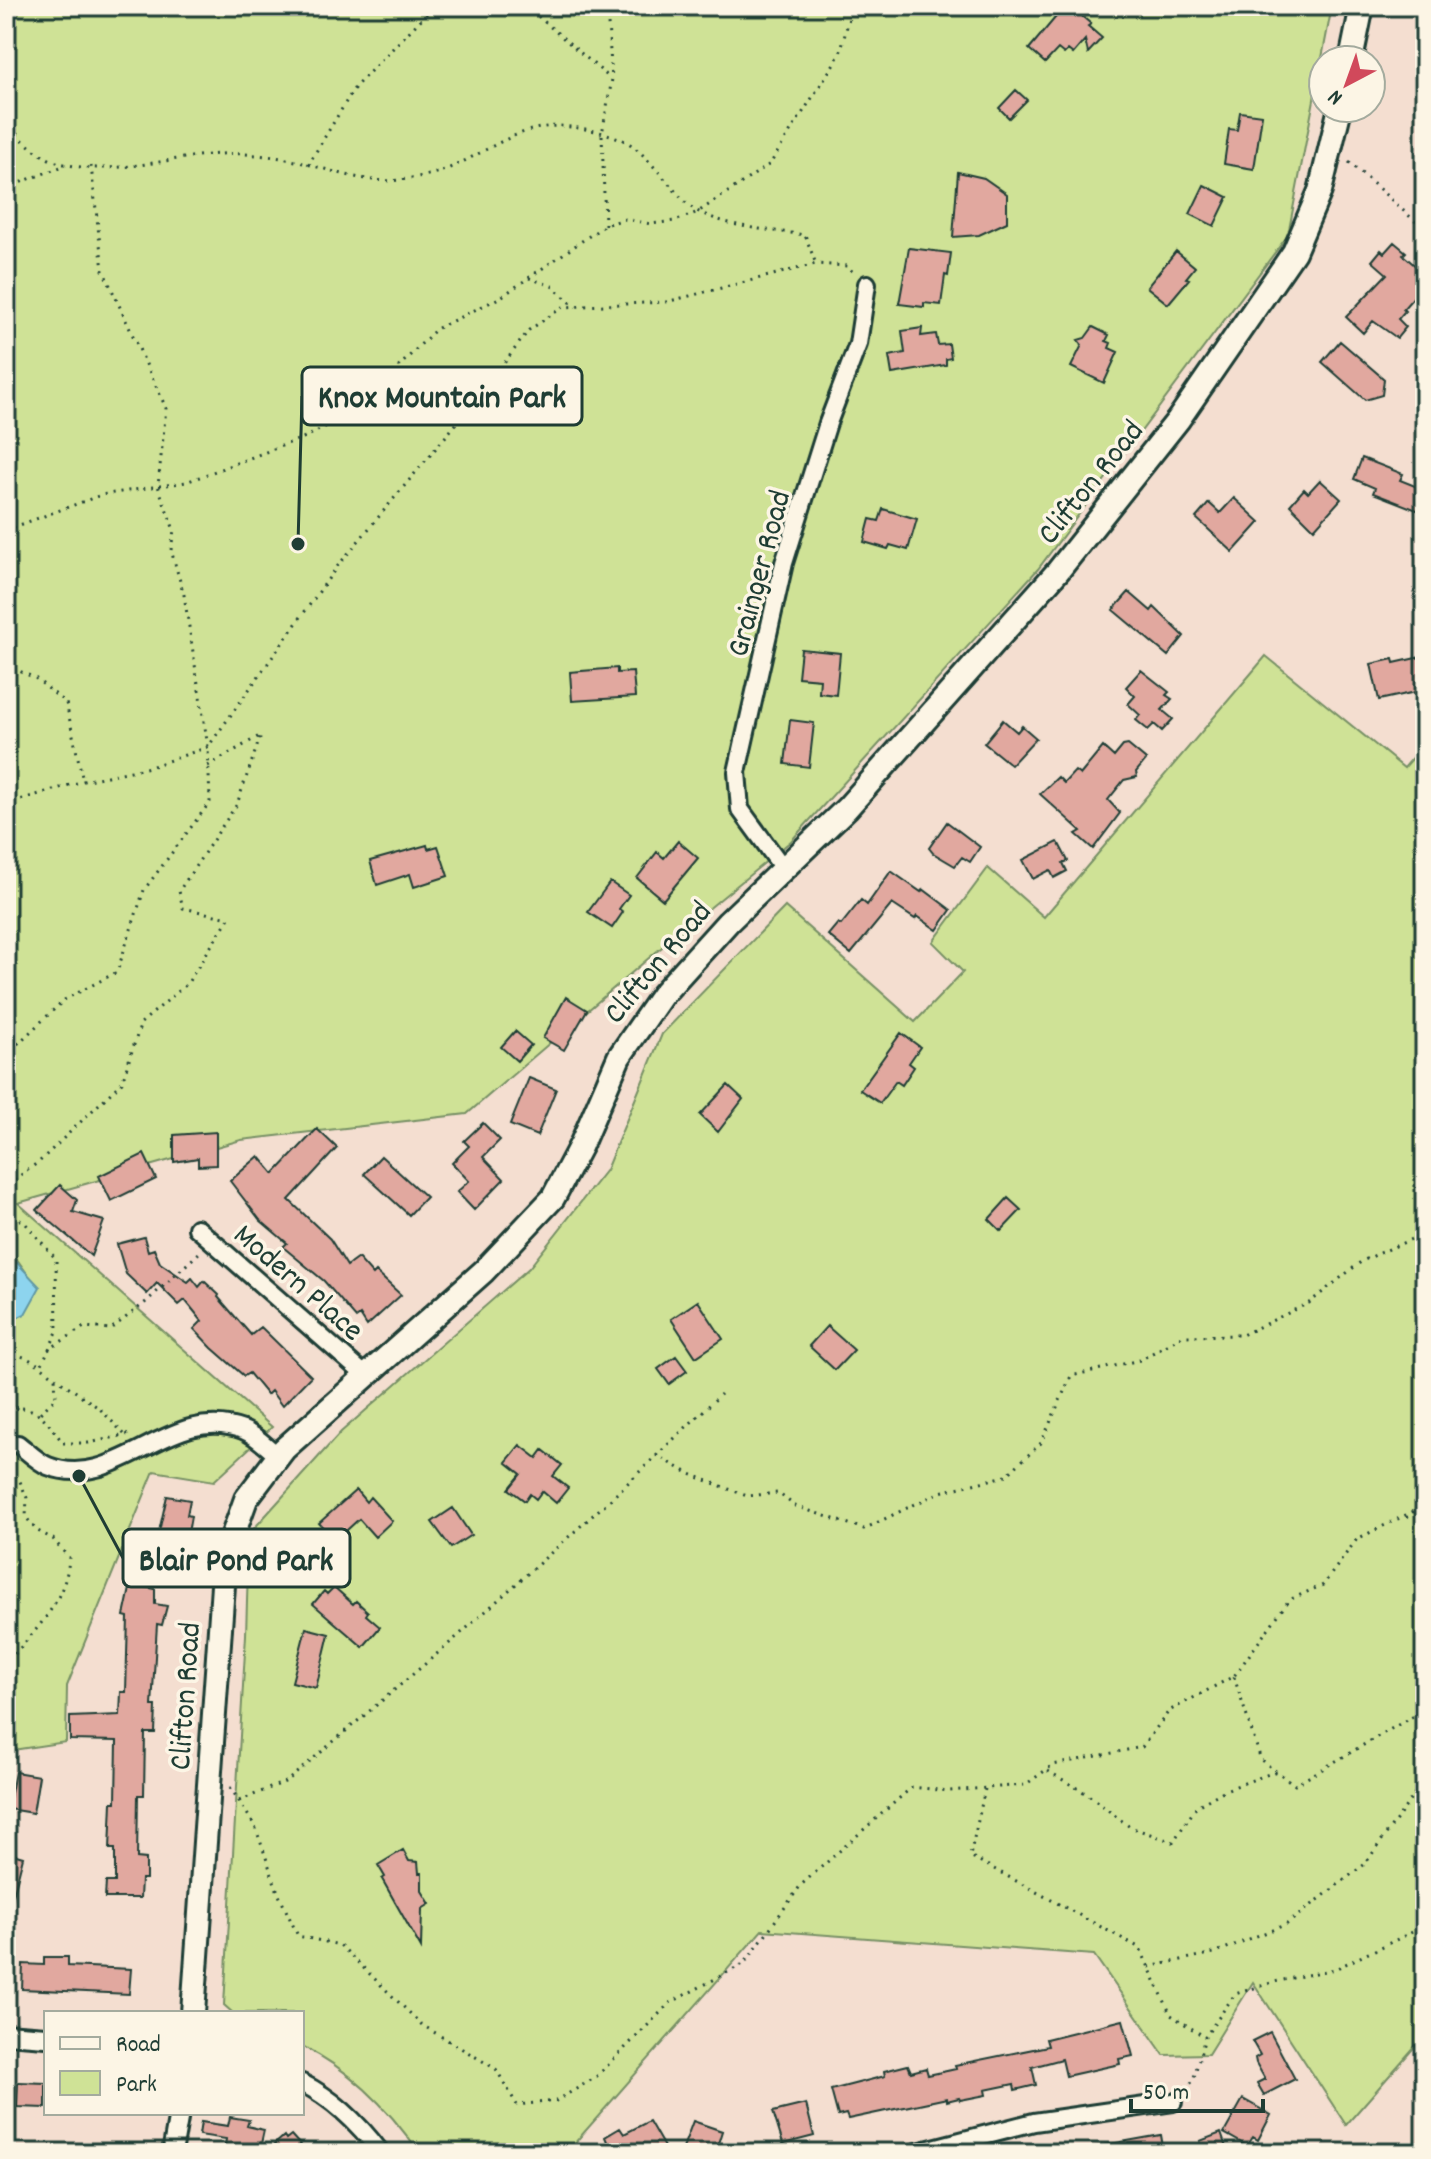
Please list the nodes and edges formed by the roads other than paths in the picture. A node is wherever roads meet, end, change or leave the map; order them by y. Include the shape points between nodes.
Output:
1 (1362, 6) edge
2 (1354, 44) edge
3 (1336, 124) edge
4 (867, 284) road end
5 (783, 868) junction
6 (197, 1228) dead end
7 (366, 1376) junction
8 (18, 1444) dead end
9 (278, 1456) junction
10 (193, 2011) edge
11 (6, 2034) edge
12 (44, 2037) edge
13 (304, 2084) edge
14 (1173, 2102) road end
15 (179, 2115) edge
16 (172, 2153) edge
17 (381, 2153) edge
18 (914, 2153) edge

1 - 2 main road
3 - 5 main road, Clifton Road via 1320,191 1294,252 1178,420 1058,571 847,808
4 - 5 street, Grainger Road via 858,344 784,563 737,772 740,809
5 - 7 main road, Clifton Road via 662,995 636,1032 619,1057 553,1198 484,1271
6 - 7 street, Modern Place
7 - 9 main road, Clifton Road
8 - 9 street via 47,1466 76,1472 118,1462 179,1430 211,1423 245,1430
9 - 10 main road, Clifton Road via 246,1499 225,1557
11 - 12 street
13 - 17 street via 361,2127
14 - 18 street via 1034,2122
15 - 16 street

